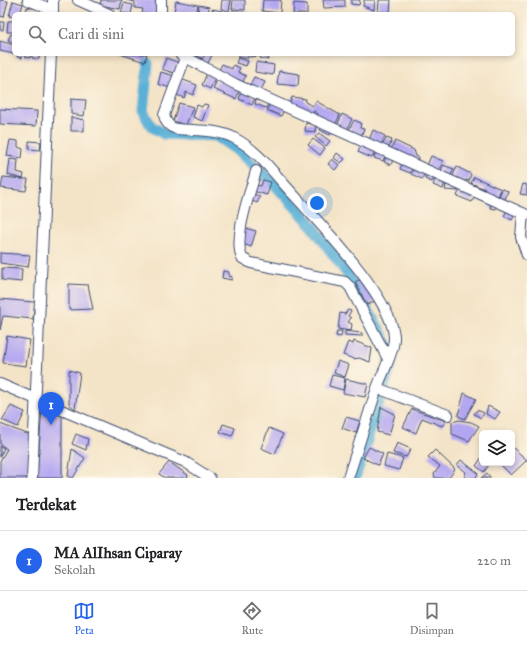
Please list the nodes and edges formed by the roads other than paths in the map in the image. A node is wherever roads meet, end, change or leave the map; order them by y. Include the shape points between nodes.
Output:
1 (28, 0) edge
2 (53, 0) edge
3 (78, 0) edge
4 (160, 0) edge
5 (53, 12) edge
6 (105, 12) edge
7 (161, 12) edge
8 (51, 56) edge
9 (182, 56) edge
10 (255, 153) junction
11 (525, 214) edge
12 (527, 255) edge
13 (390, 355) junction
14 (0, 384) edge
15 (381, 389) junction
16 (36, 400) junction
17 (448, 415) dead end
18 (32, 478) edge
19 (210, 478) edge
20 (348, 478) edge

1 - 5 street
2 - 5 street
3 - 6 street
4 - 7 street
8 - 16 street
9 - 10 street via 164,115 167,123 177,129 226,134
9 - 11 street via 235,84
10 - 13 street via 369,283 393,330
10 - 13 street via 250,187 256,171 241,228 242,258 251,263 345,282
11 - 12 street via 521,236
13 - 15 street
14 - 16 street
15 - 17 street
15 - 20 street
16 - 18 street
16 - 19 street via 185,462

